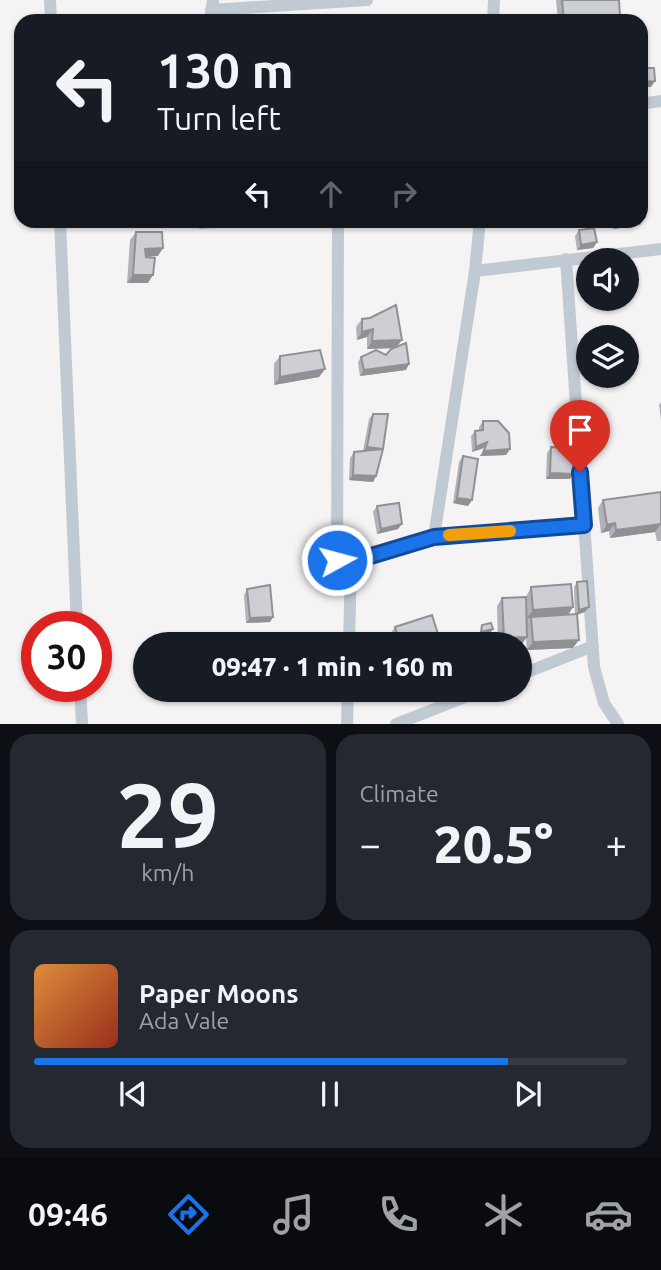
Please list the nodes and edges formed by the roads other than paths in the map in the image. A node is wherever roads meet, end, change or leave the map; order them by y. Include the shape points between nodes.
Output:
1 (367, 0) edge
2 (211, 10) edge
3 (60, 228) edge
4 (338, 228) edge
5 (479, 228) edge
6 (661, 249) edge
7 (566, 260) junction
8 (475, 271) junction
9 (584, 525) junction
10 (434, 537) junction
11 (351, 562) junction
12 (76, 611) edge
13 (349, 632) edge
14 (593, 646) junction
15 (532, 670) edge
16 (81, 702) edge
17 (348, 702) edge
18 (452, 702) edge
19 (82, 724) edge
20 (347, 724) edge
21 (396, 724) edge
22 (618, 724) edge

1 - 2 street
3 - 12 street
4 - 11 street via 337,560
5 - 8 street
6 - 7 street
7 - 8 street
7 - 9 street
8 - 10 street
9 - 10 street
9 - 14 street
10 - 11 street
11 - 13 street
14 - 15 street
14 - 22 street via 597,684
16 - 19 street
17 - 20 street
18 - 21 street

